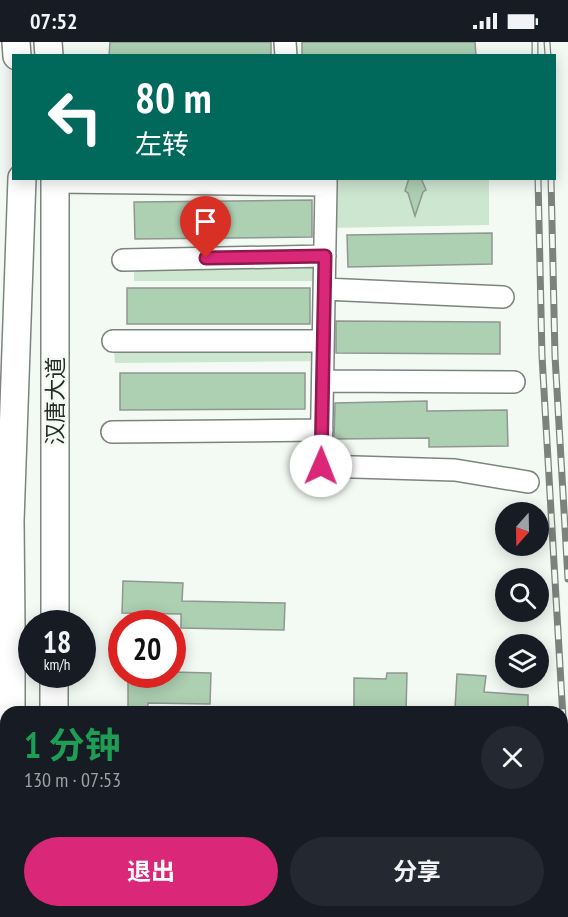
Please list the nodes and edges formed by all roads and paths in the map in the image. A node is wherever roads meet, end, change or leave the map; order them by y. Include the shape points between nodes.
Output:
1 (22, 180) edge
2 (55, 180) edge
3 (326, 182) edge
4 (325, 256) junction
5 (123, 260) dead end
6 (324, 290) junction
7 (503, 297) dead end
8 (113, 341) dead end
9 (323, 341) junction
10 (322, 381) junction
11 (514, 382) dead end
12 (322, 430) junction
13 (112, 432) dead end
14 (528, 482) dead end
15 (55, 610) edge
16 (6, 627) edge
17 (54, 688) edge
18 (11, 706) edge
19 (54, 706) edge

1 - 16 main road, 汉唐大道
2 - 3 street
2 - 15 main road, 汉唐大道
3 - 4 street
4 - 5 street
4 - 6 street
6 - 7 street
6 - 9 street
8 - 9 street
9 - 10 street
10 - 11 street
10 - 12 street
12 - 13 street
12 - 14 street via 321,466 455,470
16 - 18 main road, 汉唐大道
17 - 19 main road

